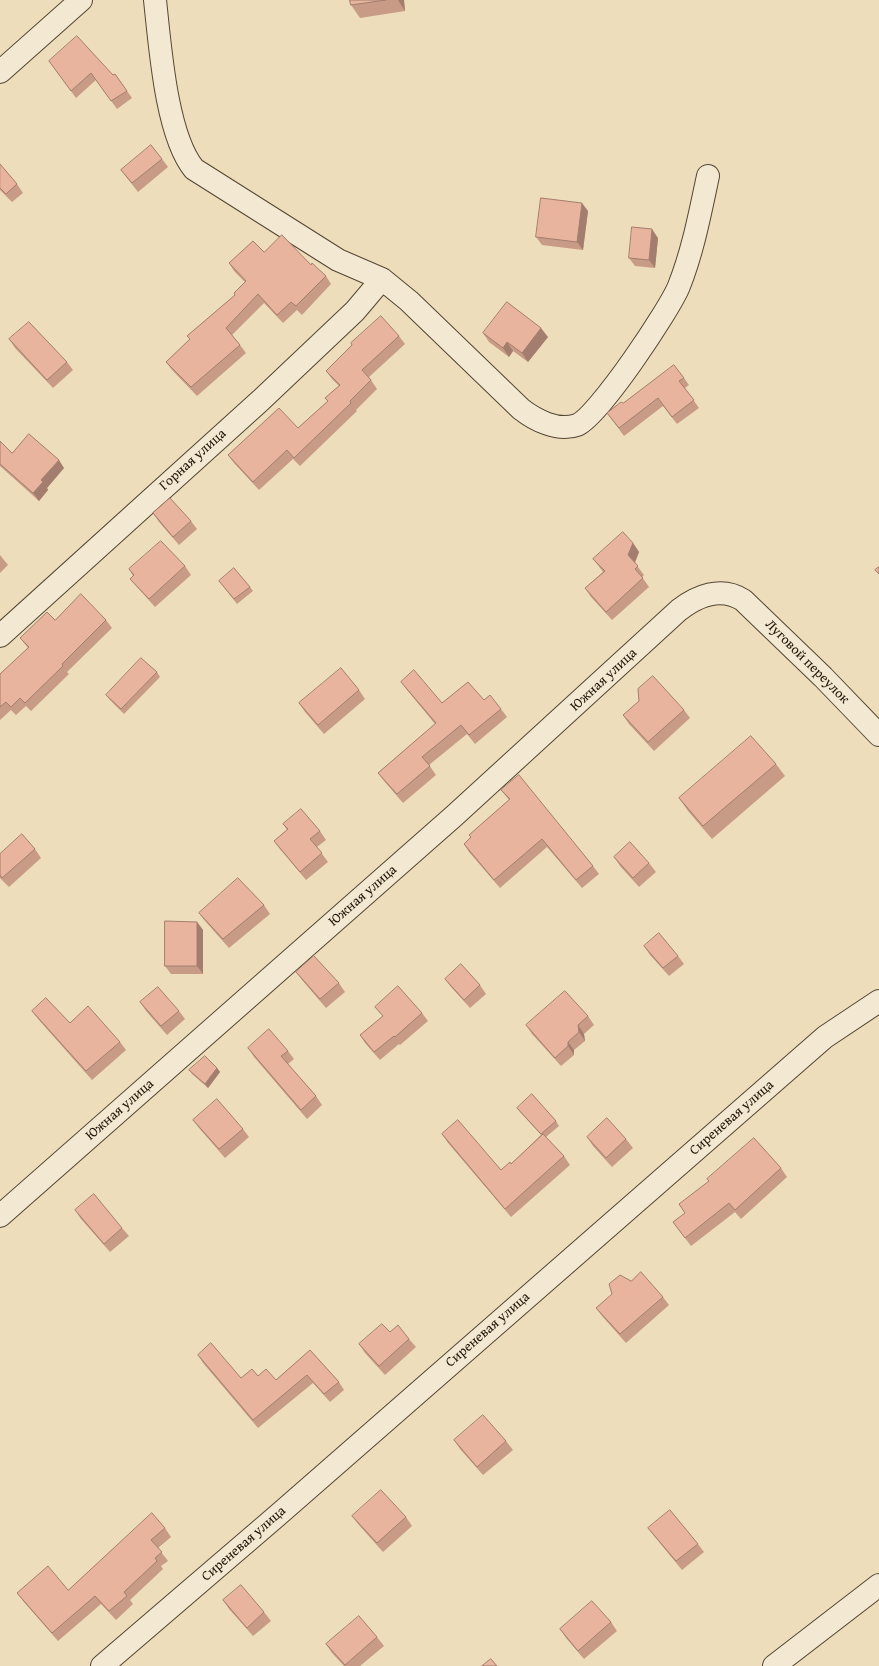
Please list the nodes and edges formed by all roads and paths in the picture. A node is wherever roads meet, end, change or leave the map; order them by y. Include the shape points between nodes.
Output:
1 (81, 0) edge
2 (155, 0) edge
3 (0, 72) edge
4 (708, 176) dead end
5 (382, 279) junction
6 (732, 594) joint
7 (0, 636) edge
8 (879, 735) edge
9 (879, 1001) edge
10 (0, 1216) edge
11 (879, 1585) edge
12 (102, 1666) edge
13 (774, 1666) edge

1 - 3 street
2 - 5 street via 165,83 175,129 186,158 194,169 338,260
4 - 5 street via 688,259 675,296 602,402 591,415 577,425 558,426 531,417 410,301
5 - 7 street, Горная улица via 355,311 261,400
6 - 8 street, Луговой переулок via 746,603
6 - 10 street, Южная улица via 700,597 679,610 454,816
9 - 12 street, Сиреневая улица via 824,1037
11 - 13 street

